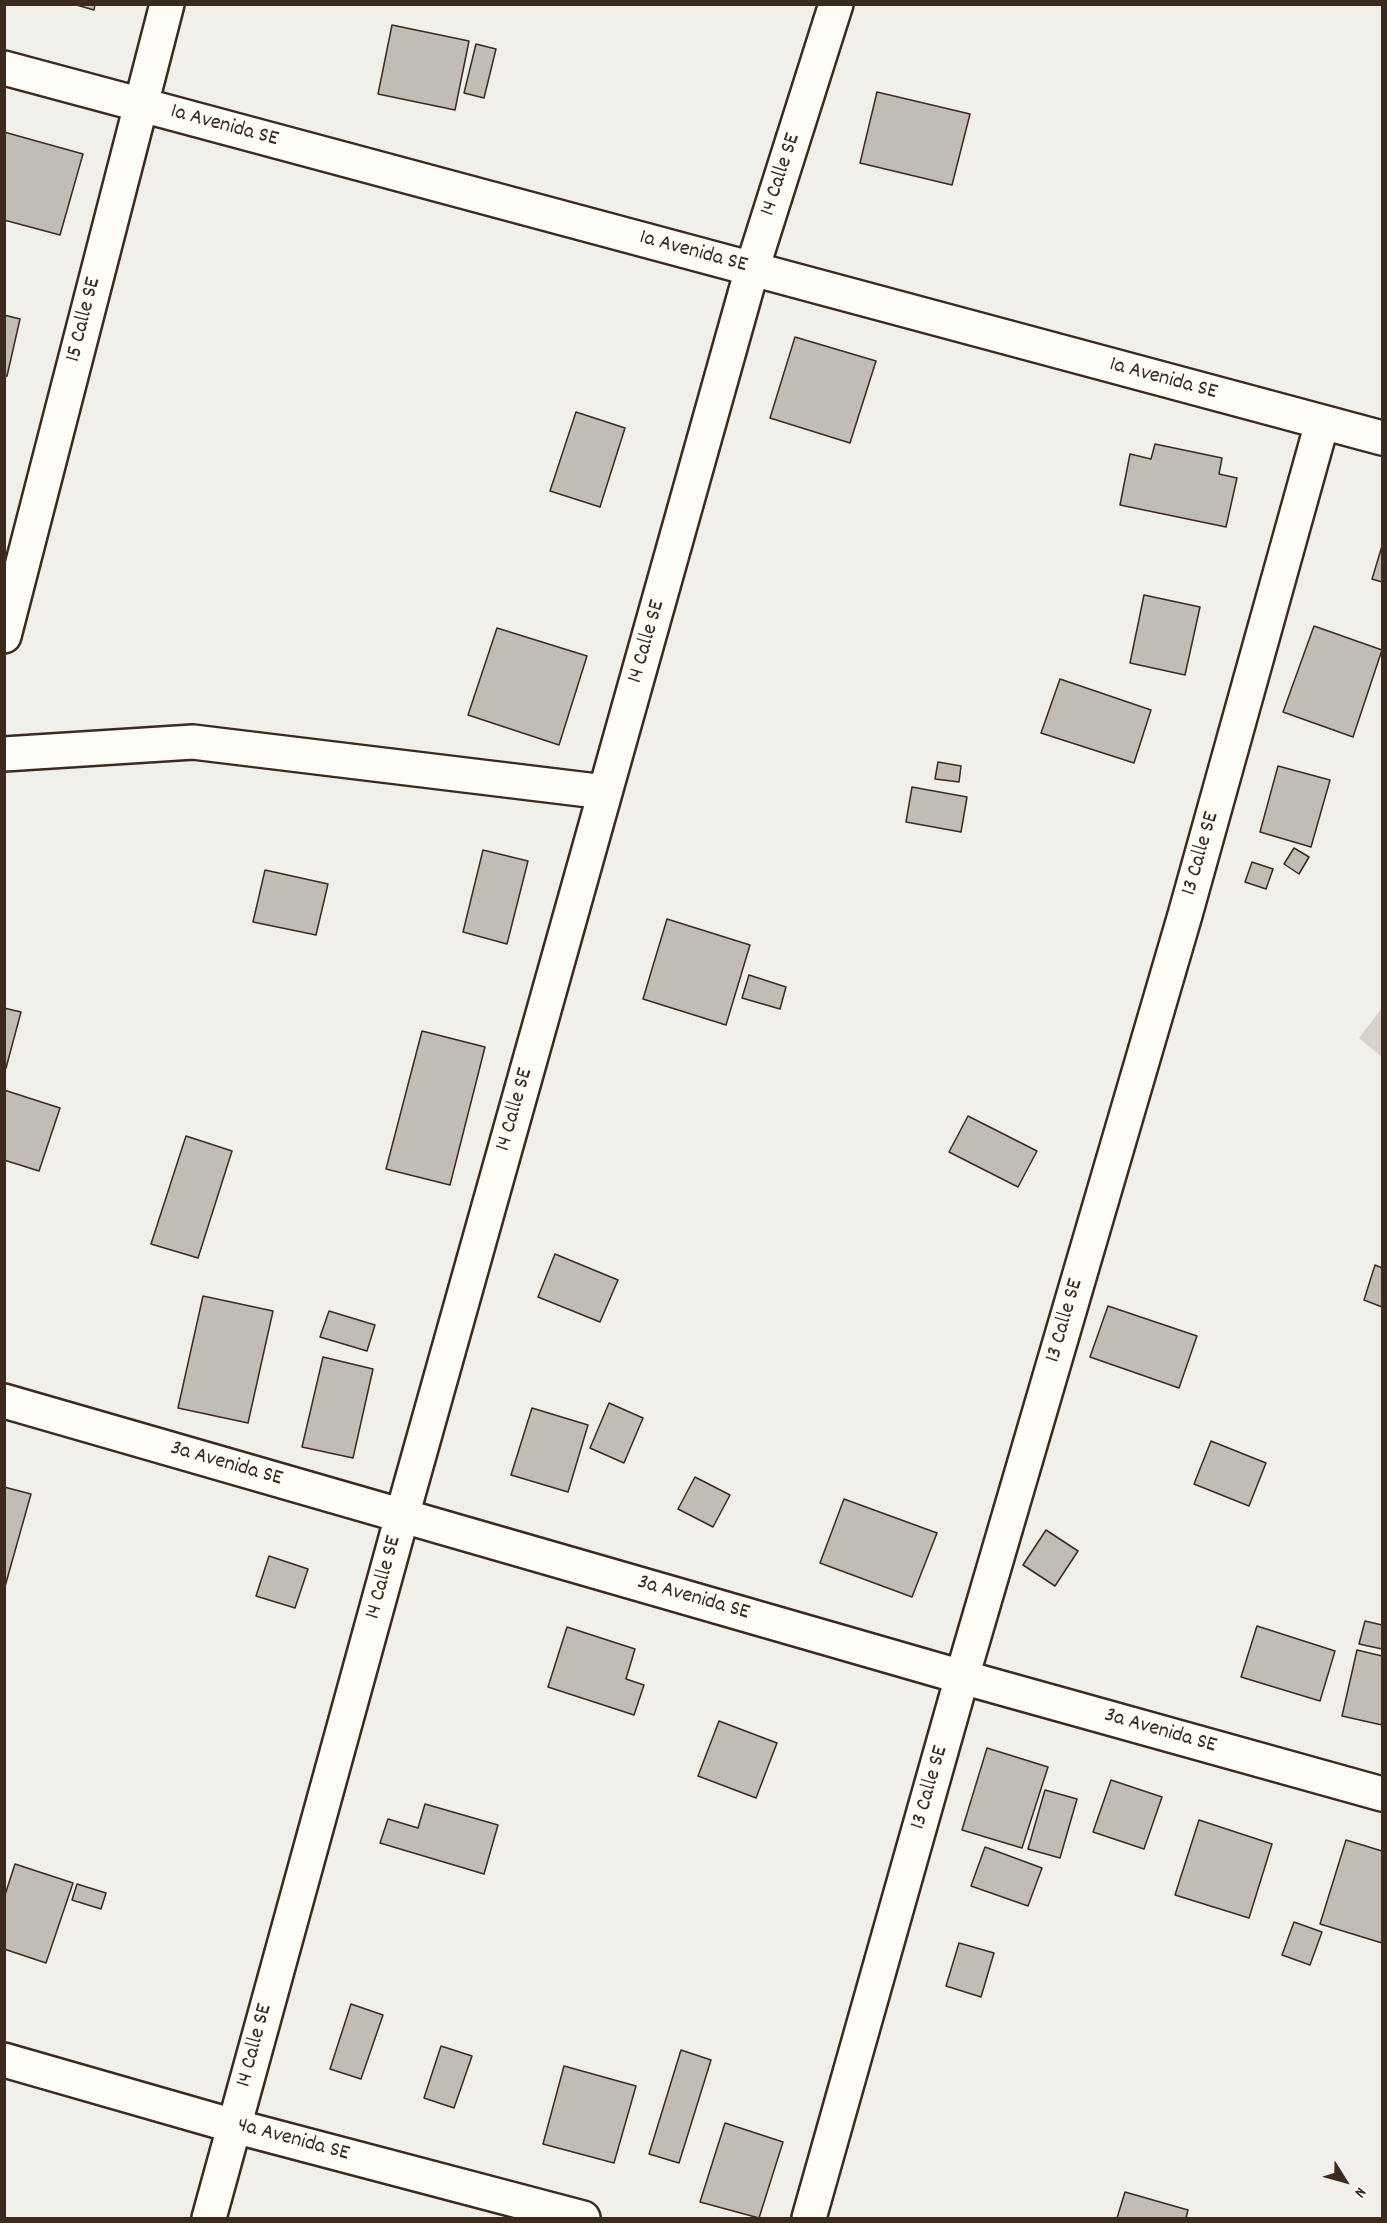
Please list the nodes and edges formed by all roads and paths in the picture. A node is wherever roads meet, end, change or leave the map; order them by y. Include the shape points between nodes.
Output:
1 (166, 4) edge
2 (836, 4) edge
3 (4, 68) edge
4 (140, 104) junction
5 (752, 269) junction
6 (1322, 423) junction
7 (1383, 438) edge
8 (4, 636) edge
9 (4, 754) edge
10 (605, 792) junction
11 (4, 1401) edge
12 (402, 1516) junction
13 (962, 1677) junction
14 (1383, 1794) edge
15 (4, 2060) edge
16 (234, 2126) junction
17 (209, 2218) edge
18 (583, 2218) edge
19 (809, 2218) edge

1 - 4 street, 15 Calle SE
2 - 5 street, 14 Calle SE
3 - 4 street, 1a Avenida SE
4 - 5 street, 1a Avenida SE
4 - 8 street, 15 Calle SE
5 - 6 street, 1a Avenida SE
5 - 10 street, 14 Calle SE
6 - 7 street, 1a Avenida SE
6 - 13 street, 13 Calle SE via 1185,915
9 - 10 street via 193,742
10 - 12 street, 14 Calle SE
11 - 12 street, 3a Avenida SE
12 - 13 street, 3a Avenida SE
12 - 16 street, 14 Calle SE
13 - 14 street, 3a Avenida SE
13 - 19 street, 13 Calle SE
15 - 16 street, 4a Avenida SE
16 - 17 street, 14 Calle SE
16 - 18 street, 4a Avenida SE

